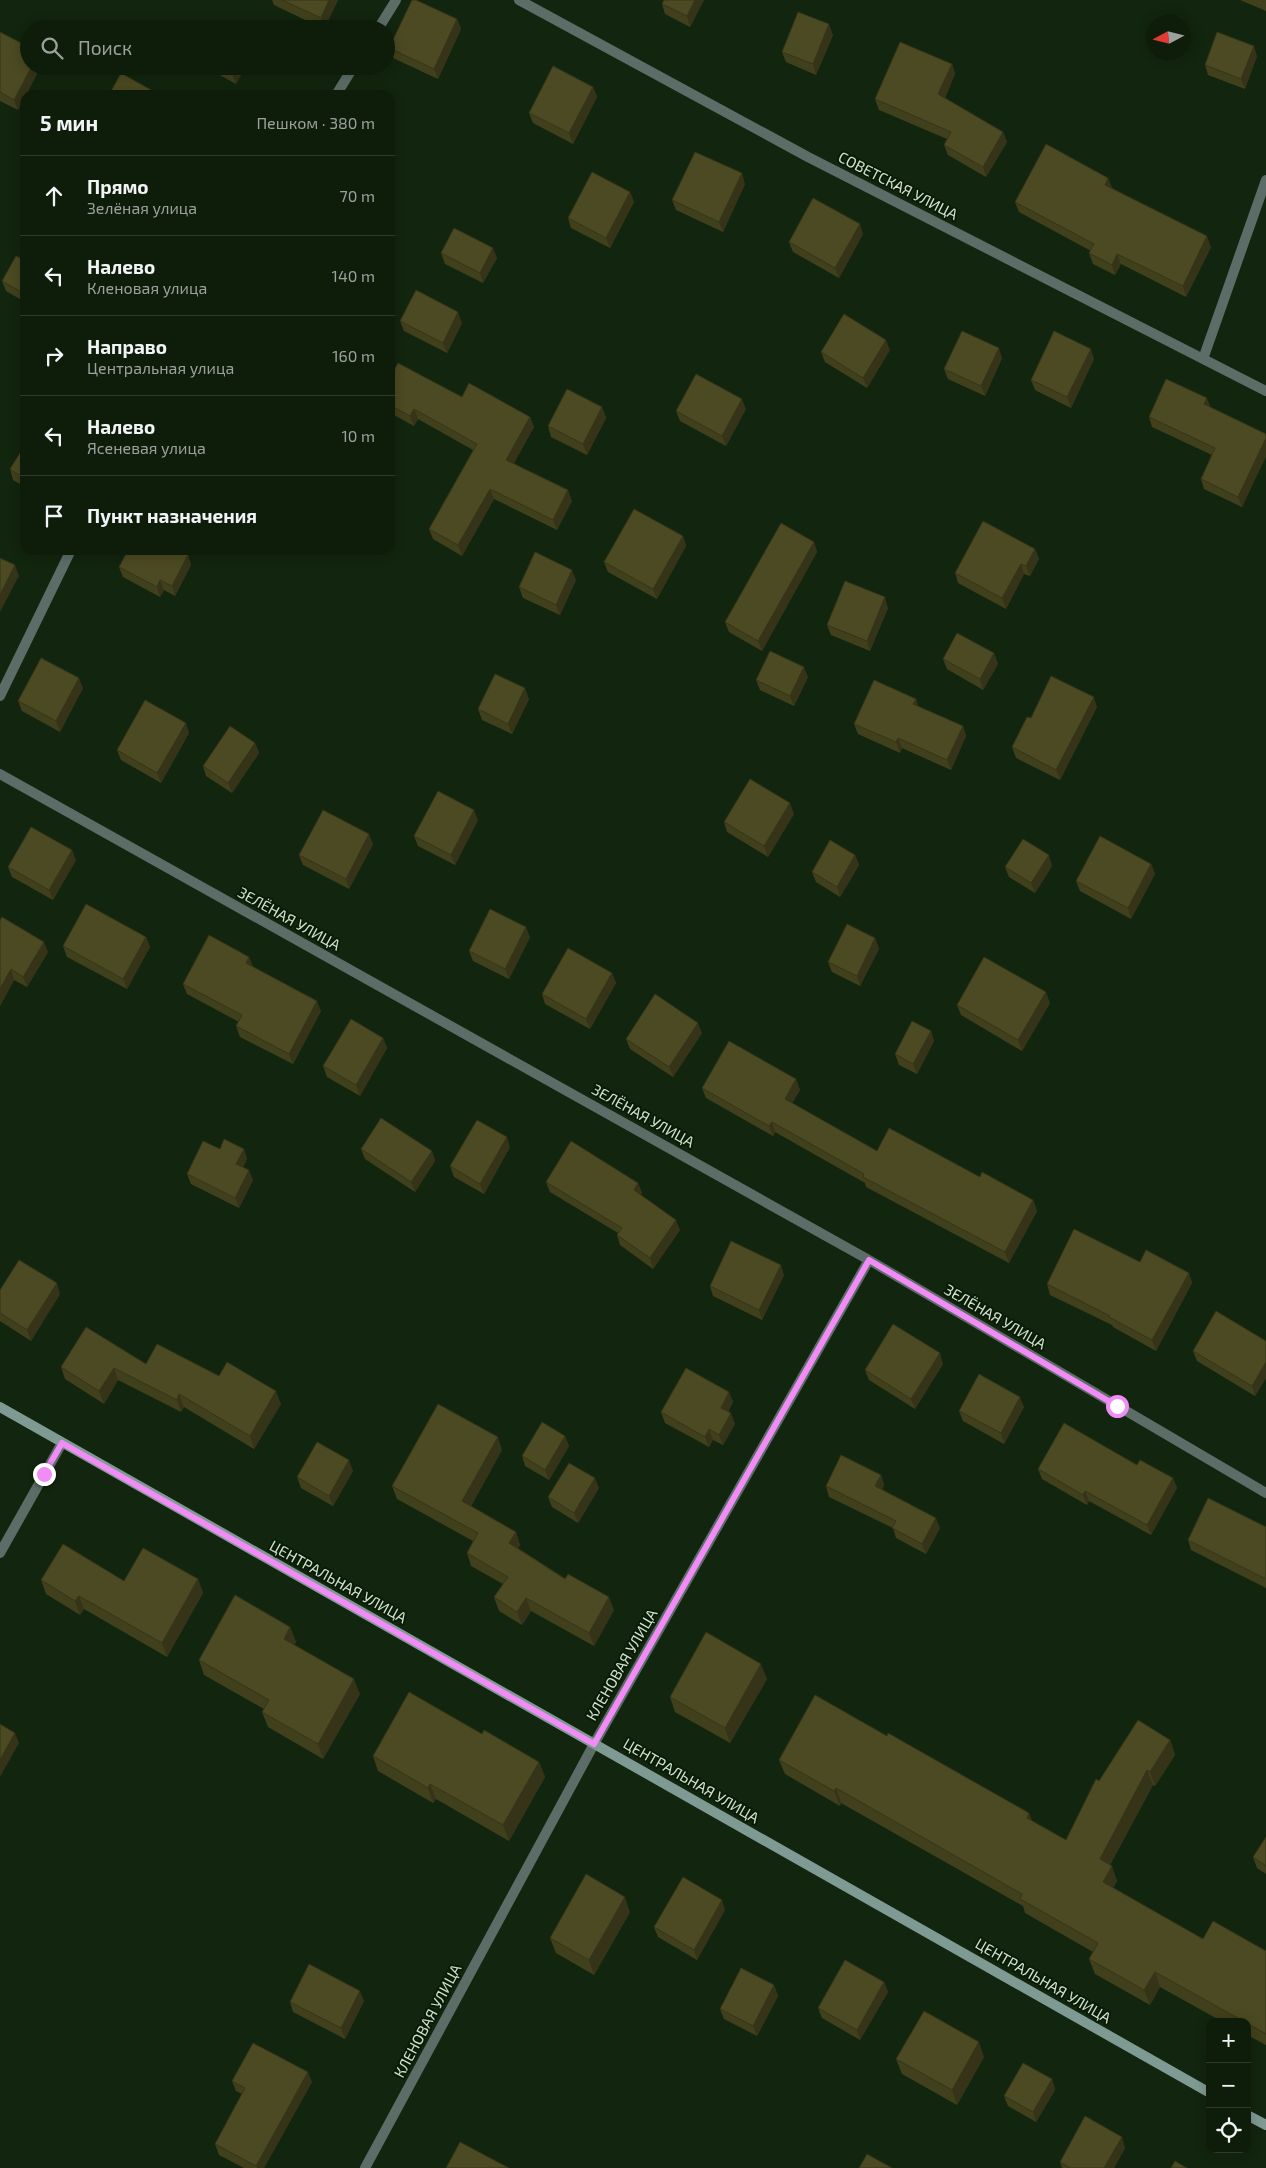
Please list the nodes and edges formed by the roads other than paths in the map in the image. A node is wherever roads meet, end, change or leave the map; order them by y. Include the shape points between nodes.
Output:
1 (396, 0) edge
2 (519, 0) edge
3 (384, 20) edge
4 (348, 75) edge
5 (339, 90) edge
6 (1266, 180) edge
7 (1203, 359) junction
8 (1266, 392) edge
9 (70, 555) edge
10 (0, 696) edge
11 (0, 774) edge
12 (869, 1260) junction
13 (0, 1407) edge
14 (62, 1443) junction
15 (1266, 1493) edge
16 (0, 1553) edge
17 (594, 1744) junction
18 (1206, 2091) edge
19 (1251, 2117) edge
20 (1266, 2125) edge
21 (365, 2168) edge

1 - 3 street
2 - 7 street, СОВЕТСКАЯ УЛИЦА via 808,157
4 - 5 street
6 - 7 street
7 - 8 street, СОВЕТСКАЯ УЛИЦА
9 - 10 street
11 - 12 street, ЗЕЛЁНАЯ УЛИЦА
12 - 15 street, ЗЕЛЁНАЯ УЛИЦА
12 - 17 street, КЛЕНОВАЯ УЛИЦА
13 - 14 street, ЦЕНТРАЛЬНАЯ УЛИЦА
14 - 16 street
14 - 17 street, ЦЕНТРАЛЬНАЯ УЛИЦА
17 - 18 street, ЦЕНТРАЛЬНАЯ УЛИЦА
17 - 21 street, КЛЕНОВАЯ УЛИЦА
19 - 20 street

